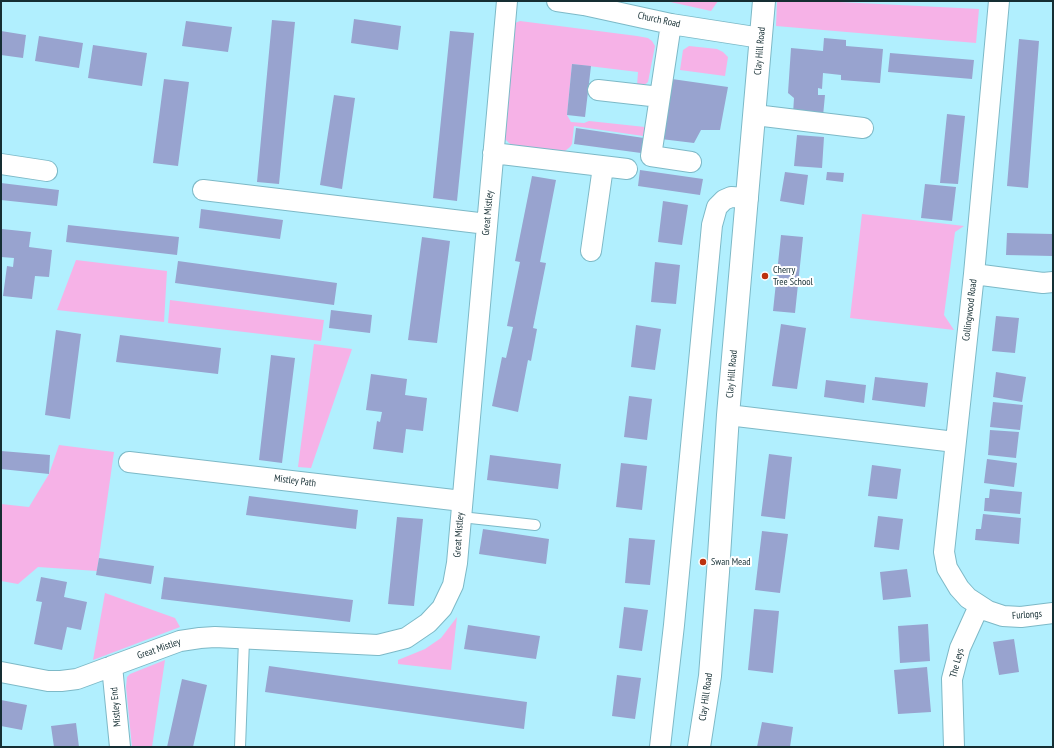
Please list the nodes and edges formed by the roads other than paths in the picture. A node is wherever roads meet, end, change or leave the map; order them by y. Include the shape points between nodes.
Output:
1 (507, 1) edge
2 (557, 1) edge
3 (764, 1) edge
4 (999, 1) edge
5 (671, 24) junction
6 (761, 38) junction
7 (598, 90) dead end
8 (660, 97) junction
9 (755, 115) junction
10 (863, 128) dead end
11 (493, 153) junction
12 (691, 162) dead end
13 (1, 164) edge
14 (603, 167) junction
15 (627, 169) dead end
16 (47, 171) dead end
17 (203, 190) dead end
18 (748, 198) junction
19 (487, 224) junction
20 (591, 251) dead end
21 (974, 274) junction
22 (1053, 282) edge
23 (728, 415) junction
24 (955, 442) junction
25 (128, 462) dead end
26 (461, 509) junction
27 (535, 526) dead end
28 (979, 606) junction
29 (1053, 613) edge
30 (244, 640) junction
31 (112, 666) junction
32 (1, 672) edge
33 (120, 747) edge
34 (240, 747) edge
35 (660, 747) edge
36 (699, 747) edge
37 (954, 747) edge

1 - 11 street, Great Mistley
2 - 5 street, Church Road via 584,4
3 - 6 street, Clay Hill Road
4 - 21 street, Collingwood Road
5 - 6 street, Church Road
5 - 8 street
6 - 9 street, Clay Hill Road
7 - 8 street
8 - 12 street via 651,156
9 - 10 street
9 - 18 street, Clay Hill Road
11 - 14 street
11 - 19 street, Great Mistley
13 - 16 street
14 - 15 street
14 - 20 street
17 - 19 street
18 - 23 street, Clay Hill Road
18 - 35 street via 724,200 717,207 712,225 675,617
19 - 26 street, Great Mistley
21 - 22 street via 1043,283
21 - 24 street, Collingwood Road
23 - 24 street
23 - 36 street, Clay Hill Road via 710,676
24 - 28 street, Collingwood Road via 944,552 947,568 959,588
25 - 26 street, Mistley Path
26 - 27 lane
26 - 30 street, Great Mistley via 457,562 452,585 442,608 428,623 406,638 378,645
28 - 29 street, Furlongs via 1003,616 1021,617
28 - 37 street, The Leys via 960,648 952,679
30 - 31 street, Great Mistley via 215,637 180,641
30 - 34 lane
31 - 32 street, Great Mistley via 61,682
31 - 33 street, Mistley End

